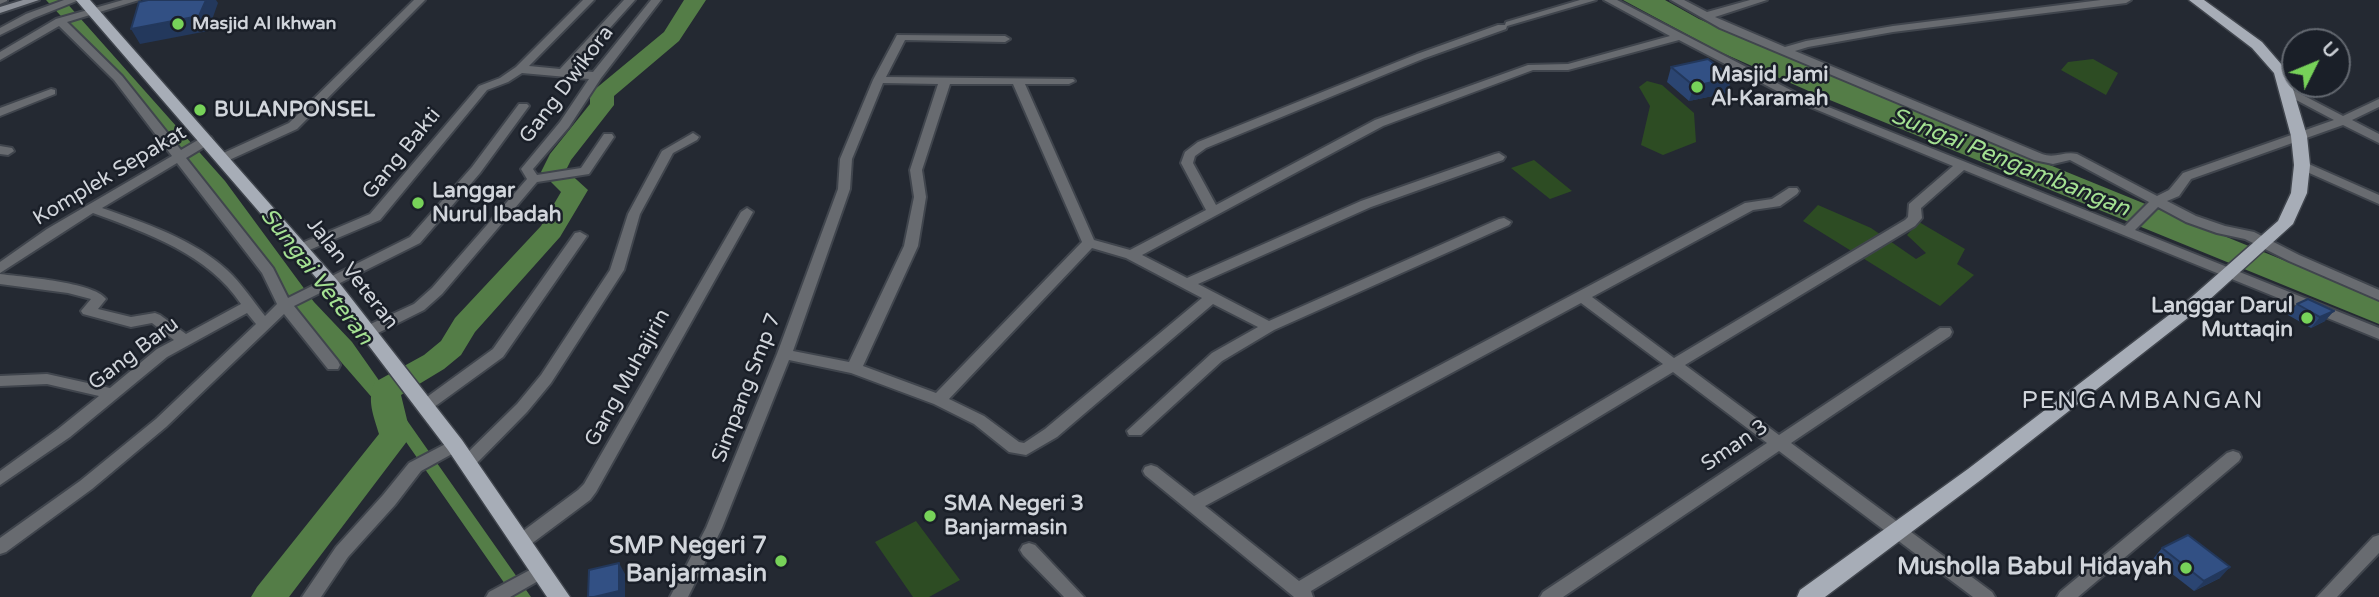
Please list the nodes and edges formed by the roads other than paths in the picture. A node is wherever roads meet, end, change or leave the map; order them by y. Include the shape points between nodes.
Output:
1 (34, 0) edge
2 (134, 0) edge
3 (421, 0) edge
4 (589, 0) edge
5 (630, 0) edge
6 (656, 0) edge
7 (1591, 0) edge
8 (1609, 0) edge
9 (1676, 0) edge
10 (1762, 0) edge
11 (2126, 0) edge
12 (2196, 0) edge
13 (2, 4) edge
14 (79, 6) edge
15 (1705, 16) junction
16 (61, 21) junction
17 (0, 32) edge
18 (1679, 37) junction
19 (1005, 39) dead end
20 (1785, 51) junction
21 (0, 57) edge
22 (520, 69) junction
23 (2281, 72) edge
24 (562, 74) junction
25 (596, 76) junction
26 (878, 80) junction
27 (946, 81) junction
28 (1069, 81) dead end
29 (1018, 82) junction
30 (51, 92) dead end
31 (2289, 98) edge
32 (2300, 98) edge
33 (2379, 102) edge
34 (523, 106) dead end
35 (0, 112) edge
36 (2342, 121) junction
37 (2299, 136) junction
38 (608, 137) dead end
39 (693, 137) dead end
40 (2379, 139) edge
41 (200, 143) junction
42 (179, 155) junction
43 (1499, 157) dead end
44 (223, 158) junction
45 (1962, 165) junction
46 (2302, 165) junction
47 (537, 178) junction
48 (1793, 191) dead end
49 (2379, 200) edge
50 (2155, 203) junction
51 (91, 208) junction
52 (1213, 211) junction
53 (747, 212) dead end
54 (1504, 222) dead end
55 (2130, 228) junction
56 (580, 236) dead end
57 (1089, 243) junction
58 (2262, 244) junction
59 (302, 248) junction
60 (1131, 255) junction
61 (0, 270) edge
62 (2233, 271) junction
63 (0, 279) edge
64 (1189, 283) junction
65 (325, 287) junction
66 (2379, 295) edge
67 (1581, 296) junction
68 (1212, 297) junction
69 (287, 304) junction
70 (249, 306) junction
71 (263, 323) junction
72 (1269, 327) junction
73 (367, 332) junction
74 (1945, 332) dead end
75 (2379, 334) edge
76 (184, 340) junction
77 (784, 354) junction
78 (333, 365) dead end
79 (1673, 365) junction
80 (854, 368) junction
81 (0, 381) edge
82 (114, 394) junction
83 (939, 400) junction
84 (425, 406) junction
85 (1135, 431) dead end
86 (1778, 443) junction
87 (455, 453) junction
88 (2233, 457) dead end
89 (1152, 471) dead end
90 (0, 479) edge
91 (1192, 505) junction
92 (1896, 531) junction
93 (521, 542) junction
94 (2379, 542) edge
95 (0, 547) edge
96 (1029, 550) dead end
97 (534, 574) junction
98 (1303, 594) edge
99 (498, 596) edge
100 (311, 597) edge
101 (559, 597) edge
102 (679, 597) edge
103 (1075, 597) edge
104 (1549, 597) edge
105 (1808, 597) edge
106 (1986, 597) edge
107 (2066, 597) edge
108 (2326, 597) edge

1 - 13 street
2 - 14 street
3 - 44 street via 292,126
4 - 22 street, Gang Bakti
5 - 24 street
6 - 25 street, Gang Dwikora
7 - 52 street via 1421,56 1202,145 1189,155 1187,163
8 - 18 street
9 - 15 street
10 - 15 street
11 - 20 street via 1907,27
12 - 23 main road via 2265,52
14 - 16 street
14 - 17 street via 50,8
14 - 41 main road, Jalan Veteran
15 - 20 street
16 - 21 street
16 - 42 street via 118,78
18 - 45 street via 1802,100
18 - 52 street via 1568,67 1532,67 1379,123
19 - 26 street, Simpang Smp 7 via 901,37
20 - 50 street via 2044,159 2073,157
22 - 24 street
22 - 59 street, Gang Bakti via 483,88 375,217
24 - 25 street
25 - 47 street, Gang Dwikora via 565,124 527,169
26 - 27 street
26 - 77 street, Simpang Smp 7 via 846,159 844,189
27 - 29 street
27 - 80 street via 916,170 920,197 911,246
28 - 29 street
29 - 57 street
30 - 35 street
31 - 37 main road
32 - 36 street
33 - 36 street
34 - 65 street via 480,165 415,240
36 - 37 street
36 - 40 street
37 - 46 main road
37 - 50 street via 2187,176 2174,193
38 - 47 street via 589,168 580,174
39 - 87 street via 668,151 634,214 617,270 546,379 523,408
41 - 42 street, Komplek Sepakat
41 - 44 main road, Jalan Veteran
42 - 51 street, Komplek Sepakat
42 - 69 street via 268,271
43 - 64 street via 1366,204
44 - 59 main road, Jalan Veteran
45 - 55 street
45 - 79 street via 1914,207 1915,218 1910,223
46 - 49 street
46 - 58 main road via 2299,193 2285,224
47 - 73 street, Gang Dwikora via 430,299
48 - 67 street via 1771,204 1750,206
50 - 55 street
50 - 58 street via 2211,226 2248,234
51 - 61 street, Komplek Sepakat
51 - 70 street via 156,234 216,267 240,289
52 - 60 street
53 - 93 street, Gang Muhajirin via 590,488
54 - 72 street
55 - 62 street
56 - 84 street via 498,353
57 - 60 street
57 - 83 street
58 - 62 main road
58 - 66 street
59 - 65 main road, Jalan Veteran
60 - 64 street
62 - 75 street
62 - 92 main road
63 - 76 street via 96,296 99,299 88,311 131,322 155,318
64 - 68 street
65 - 69 street
65 - 73 main road, Jalan Veteran
67 - 79 street
67 - 91 street
68 - 72 street
68 - 83 street via 1026,449 1015,448 979,420
69 - 71 street
69 - 78 street
70 - 71 street
70 - 76 street, Gang Baru
71 - 95 street via 161,423
72 - 85 street via 1217,357
73 - 84 main road, Jalan Veteran
74 - 86 street, Sman 3
76 - 82 street, Gang Baru
77 - 80 street
77 - 102 street, Simpang Smp 7 via 714,528
79 - 86 street
79 - 98 street
80 - 83 street
81 - 82 street via 47,379
82 - 90 street, Gang Baru
84 - 87 main road, Jalan Veteran
86 - 92 street
86 - 104 street, Sman 3
87 - 93 main road, Jalan Veteran
87 - 100 street via 415,467 342,552
88 - 107 street
89 - 91 street
91 - 98 street
92 - 105 main road
92 - 106 street
93 - 97 main road, Jalan Veteran
94 - 108 street
96 - 103 street
97 - 99 street
97 - 101 main road, Jalan Veteran

